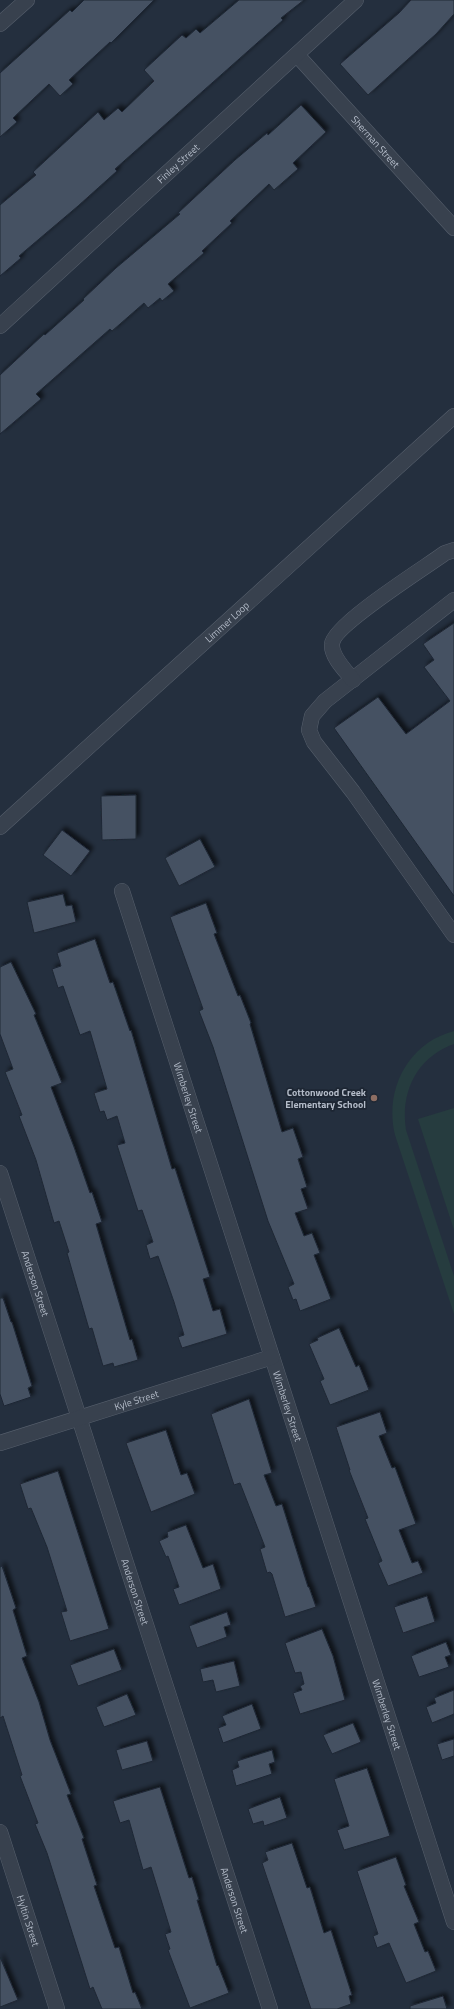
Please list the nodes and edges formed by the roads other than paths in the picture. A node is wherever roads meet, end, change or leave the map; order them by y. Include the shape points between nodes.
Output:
1 (26, 0) edge
2 (356, 0) edge
3 (0, 24) edge
4 (297, 55) junction
5 (454, 228) edge
6 (0, 326) edge
7 (454, 416) edge
8 (454, 550) edge
9 (454, 600) edge
10 (353, 680) junction
11 (0, 827) edge
12 (122, 891) dead end
13 (454, 935) edge
14 (0, 1174) edge
15 (272, 1357) junction
16 (79, 1418) junction
17 (0, 1444) edge
18 (0, 1832) edge
19 (454, 1922) edge
20 (57, 2009) edge
21 (270, 2009) edge

1 - 3 street
2 - 4 street, Finley Street
4 - 5 street, Sherman Street
4 - 6 street, Finley Street
7 - 11 street, Limmer Loop
8 - 10 street via 445,553 351,619 335,634 332,644 334,655
9 - 10 street
10 - 13 street via 312,716 309,730 314,742 353,792
12 - 15 street, Wimberley Street
14 - 16 street, Anderson Street
15 - 16 street, Kyle Street
15 - 19 street, Wimberley Street
16 - 17 street, Kyle Street
16 - 21 street, Anderson Street
18 - 20 street, Hyltin Street

